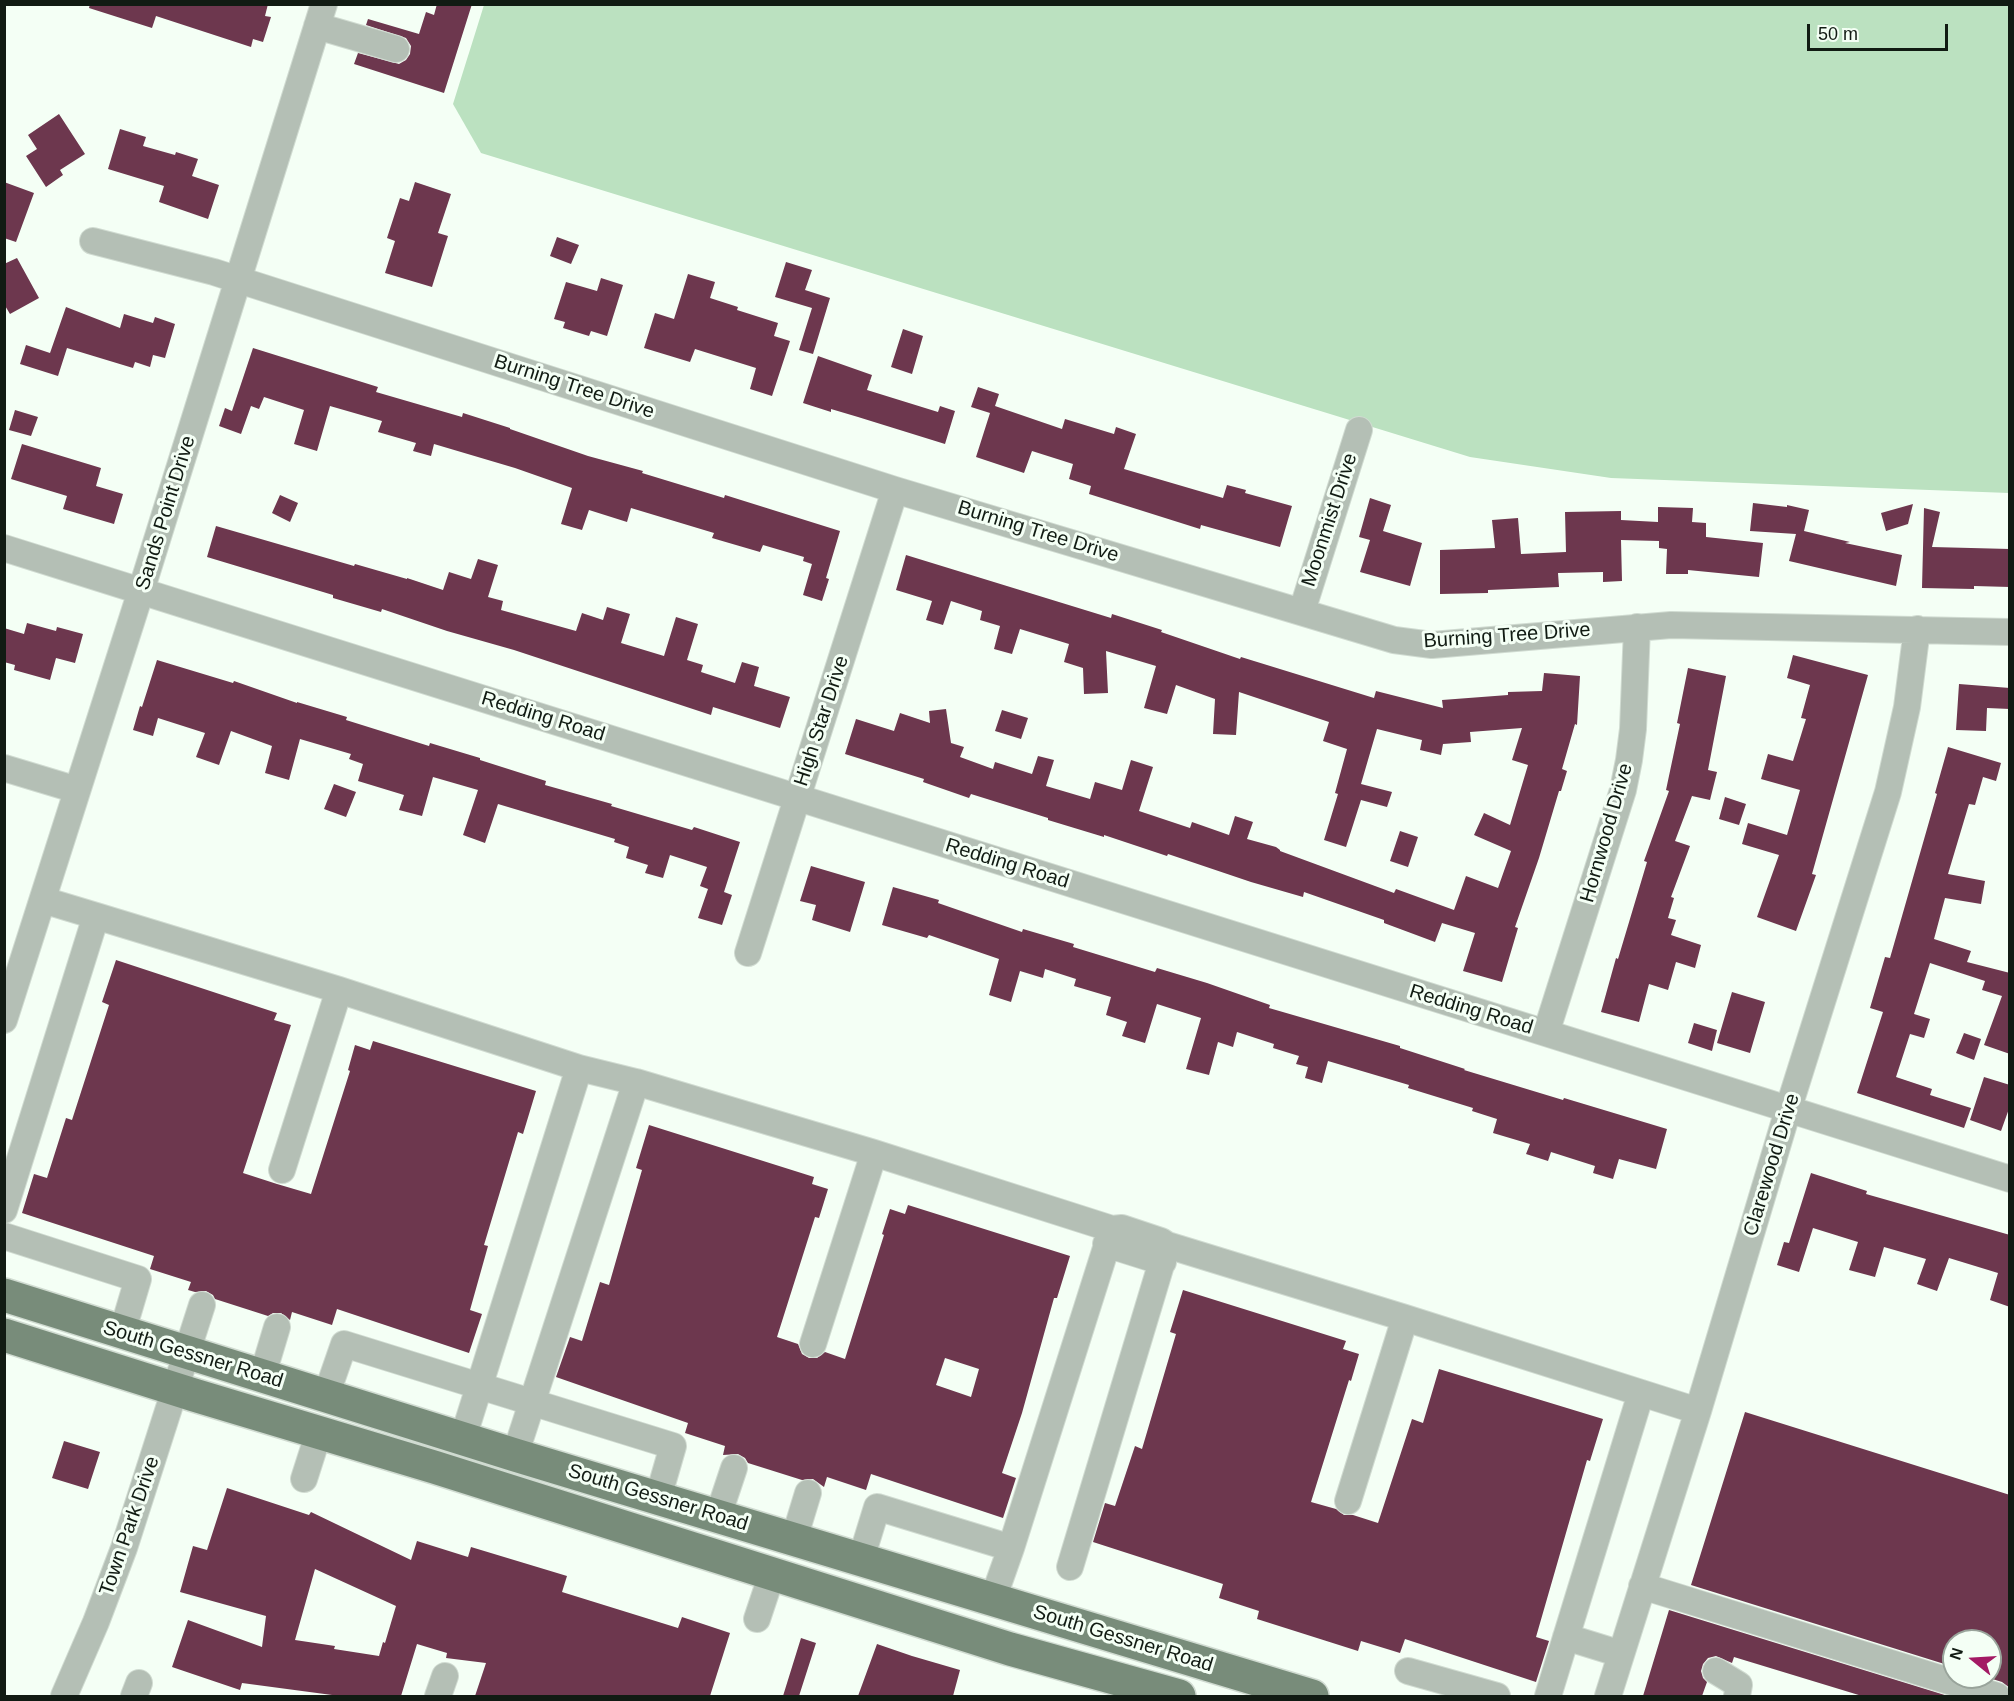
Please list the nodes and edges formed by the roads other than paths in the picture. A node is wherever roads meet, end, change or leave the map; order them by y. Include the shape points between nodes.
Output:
1 (321, 15) edge
2 (396, 49) dead end
3 (93, 241) dead end
4 (238, 280) junction
5 (1359, 430) dead end
6 (895, 490) junction
7 (4, 548) edge
8 (141, 591) junction
9 (1302, 611) junction
10 (1636, 627) junction
11 (1917, 629) junction
12 (2010, 632) edge
13 (4, 768) edge
14 (77, 790) junction
15 (798, 798) junction
16 (43, 900) junction
17 (96, 916) junction
18 (748, 953) dead end
19 (339, 990) junction
20 (4, 1020) edge
21 (1546, 1033) junction
22 (579, 1068) junction
23 (636, 1082) junction
24 (1788, 1110) junction
25 (874, 1153) junction
26 (12, 1159) edge
27 (282, 1170) dead end
28 (2010, 1179) edge
29 (4, 1210) edge
30 (4, 1236) edge
31 (1109, 1237) junction
32 (1165, 1254) junction
33 (4, 1295) edge
34 (202, 1305) dead end
35 (1405, 1318) junction
36 (277, 1327) dead end
37 (122, 1333) junction
38 (4, 1335) edge
39 (813, 1344) dead end
40 (187, 1353) junction
41 (262, 1377) junction
42 (478, 1386) junction
43 (175, 1389) junction
44 (1641, 1393) junction
45 (326, 1396) junction
46 (533, 1402) junction
47 (1698, 1411) junction
48 (319, 1432) junction
49 (463, 1438) junction
50 (515, 1455) junction
51 (734, 1468) dead end
52 (584, 1476) junction
53 (304, 1479) dead end
54 (808, 1493) dead end
55 (658, 1498) junction
56 (1348, 1501) dead end
57 (573, 1510) junction
58 (718, 1516) junction
59 (794, 1539) junction
60 (1011, 1548) junction
61 (830, 1550) junction
62 (861, 1559) junction
63 (1070, 1567) dead end
64 (772, 1574) junction
65 (1642, 1586) junction
66 (816, 1587) junction
67 (993, 1599) junction
68 (757, 1619) dead end
69 (1066, 1621) junction
70 (1566, 1637) junction
71 (1621, 1654) junction
72 (1053, 1661) junction
73 (1408, 1671) dead end
74 (1716, 1671) dead end
75 (64, 1696) edge
76 (1179, 1696) edge
77 (1309, 1696) edge
78 (1497, 1696) edge
79 (1548, 1696) edge
80 (1608, 1696) edge
81 (1737, 1696) edge
82 (1997, 1696) edge

1 - 2 street
1 - 4 street, Sands Point Drive
3 - 4 street, Burning Tree Drive
4 - 6 street, Burning Tree Drive
4 - 8 street, Sands Point Drive
5 - 9 street, Moonmist Drive
6 - 9 street, Burning Tree Drive
6 - 15 street, High Star Drive
7 - 8 street, Redding Road
8 - 14 street, Sands Point Drive
8 - 15 street, Redding Road
9 - 10 street, Burning Tree Drive via 1394,640 1432,645
10 - 11 street, Burning Tree Drive
10 - 21 street, Hornwood Drive via 1633,729 1623,790
11 - 12 street, Burning Tree Drive
11 - 24 street, Clarewood Drive via 1907,707 1888,792
13 - 14 street
14 - 16 street, Sands Point Drive
15 - 18 street, High Star Drive
15 - 21 street, Redding Road
16 - 17 street
16 - 20 street, Sands Point Drive
17 - 19 street
17 - 26 street
19 - 22 street
19 - 27 street
21 - 24 street, Redding Road
22 - 23 street
22 - 42 street
23 - 25 street
23 - 46 street
24 - 28 street, Redding Road
24 - 47 street, Clarewood Drive
25 - 31 street
25 - 39 street
26 - 29 street
30 - 37 street via 138,1279
31 - 32 street
31 - 60 street
32 - 35 street
32 - 63 street
33 - 37 main road, South Gessner Road
34 - 40 street, Town Park Drive
35 - 44 street
35 - 56 street
36 - 41 street
37 - 40 main road, South Gessner Road
38 - 43 main road, South Gessner Road
40 - 41 main road, South Gessner Road
40 - 43 street, Town Park Drive
41 - 45 main road, South Gessner Road
42 - 45 street via 344,1344
42 - 46 street
42 - 49 street
43 - 48 main road, South Gessner Road
43 - 75 street, Town Park Drive via 124,1548
44 - 47 street
44 - 70 street
45 - 49 main road, South Gessner Road
46 - 50 street
46 - 55 street via 673,1446
47 - 65 street, Clarewood Drive
48 - 53 street
48 - 57 main road, South Gessner Road
49 - 50 main road, South Gessner Road
50 - 52 main road, South Gessner Road
51 - 58 street
52 - 55 main road, South Gessner Road
52 - 57 main road
54 - 59 street
55 - 58 main road, South Gessner Road
57 - 64 main road, South Gessner Road
58 - 59 main road, South Gessner Road
59 - 61 main road, South Gessner Road
60 - 62 street via 877,1507
60 - 67 street
61 - 62 main road, South Gessner Road
61 - 66 main road
62 - 67 main road, South Gessner Road
64 - 66 main road, South Gessner Road
64 - 68 street
65 - 71 street, Clarewood Drive
65 - 82 street
66 - 72 main road, South Gessner Road
67 - 69 main road, South Gessner Road
69 - 72 main road
69 - 77 main road, South Gessner Road
70 - 71 street
70 - 79 street
71 - 80 street, Clarewood Drive
72 - 76 main road, South Gessner Road
73 - 78 street
74 - 81 street via 1738,1685

